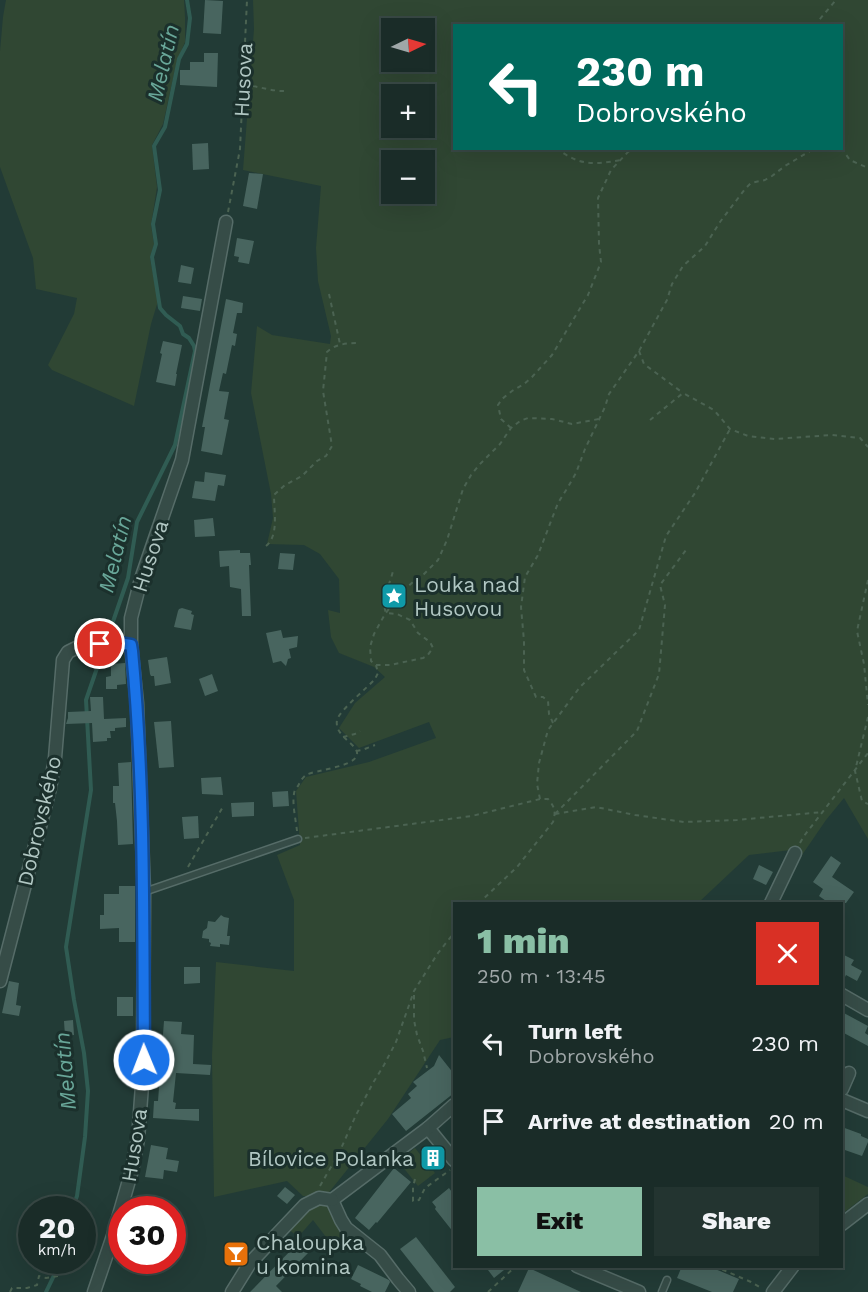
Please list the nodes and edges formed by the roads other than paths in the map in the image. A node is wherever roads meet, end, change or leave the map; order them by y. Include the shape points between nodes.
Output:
1 (226, 222) road end
2 (131, 645) junction
3 (298, 839) road end
4 (795, 853) road end
5 (144, 892) junction
6 (771, 902) edge
7 (0, 981) edge
8 (843, 996) edge
9 (868, 1010) edge
10 (849, 1072) dead end
11 (843, 1087) edge
12 (843, 1100) edge
13 (453, 1106) edge
14 (868, 1111) edge
15 (428, 1128) junction
16 (453, 1164) edge
17 (332, 1200) junction
18 (868, 1204) edge
19 (843, 1223) edge
20 (582, 1268) edge
21 (791, 1268) edge
22 (667, 1280) dead end
23 (94, 1292) edge
24 (232, 1292) edge
25 (409, 1292) edge
26 (639, 1292) edge
27 (662, 1292) edge
28 (773, 1292) edge

1 - 2 street, Husova via 182,460 141,579 131,618
2 - 5 street, Husova
2 - 7 street, Dobrovského via 106,643 76,648 63,660 50,788
3 - 5 lane
4 - 6 street
5 - 23 street, Husova via 144,1060 138,1139 128,1187
8 - 9 street
10 - 11 street
12 - 14 street
13 - 15 street
15 - 16 street
15 - 17 street
17 - 24 street via 319,1198 305,1205 249,1263
17 - 25 street via 346,1228 380,1255
18 - 19 street
20 - 26 street
21 - 28 street
22 - 27 lane

